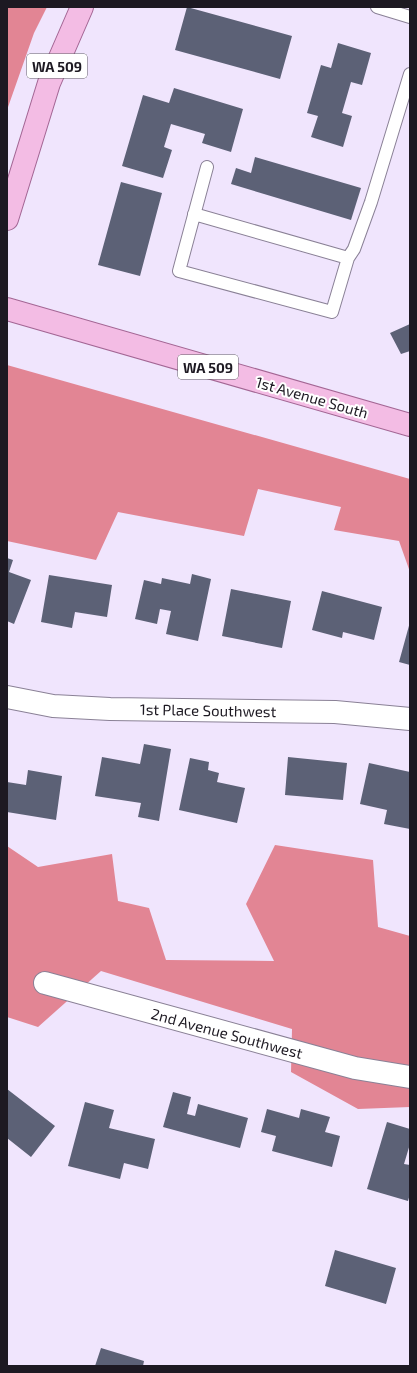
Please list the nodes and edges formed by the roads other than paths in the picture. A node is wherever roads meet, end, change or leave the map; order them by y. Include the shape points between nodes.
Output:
1 (82, 7) edge
2 (377, 7) edge
3 (410, 17) edge
4 (410, 74) edge
5 (207, 167) dead end
6 (194, 214) junction
7 (7, 219) edge
8 (348, 258) junction
9 (7, 309) edge
10 (410, 425) edge
11 (7, 697) edge
12 (410, 719) edge
13 (45, 983) dead end
14 (410, 1077) edge

1 - 7 main road, WA 509 via 49,83
2 - 3 lane
4 - 8 lane via 372,202
5 - 6 lane
6 - 8 lane
6 - 8 lane via 178,271 332,312
9 - 10 main road, 1st Avenue South / WA 509
11 - 12 street, 1st Place Southwest via 53,706 335,712
13 - 14 street, 2nd Avenue Southwest via 355,1068

